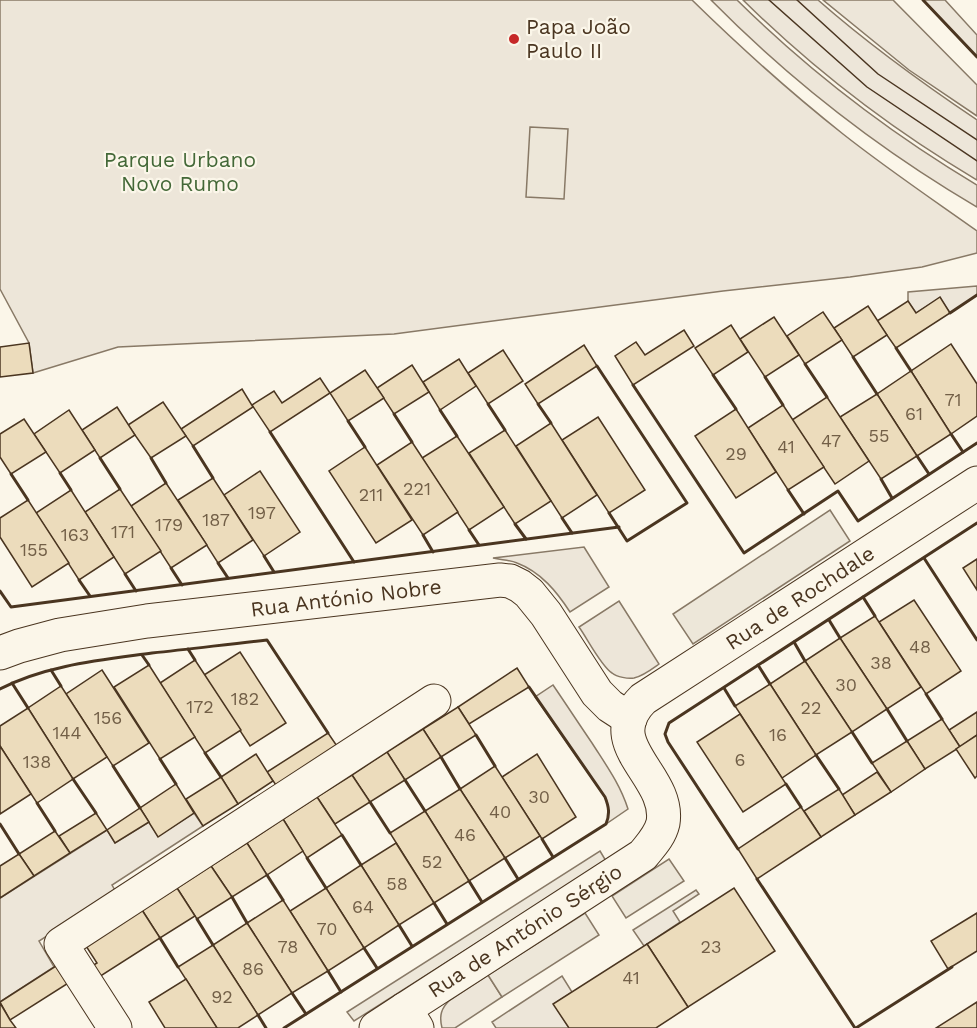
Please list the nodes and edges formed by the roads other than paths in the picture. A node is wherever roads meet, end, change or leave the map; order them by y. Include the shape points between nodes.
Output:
1 (977, 483) edge
2 (0, 653) edge
3 (434, 701) dead end
4 (630, 719) junction
5 (411, 1019) edge
6 (115, 1028) edge
7 (376, 1028) edge

1 - 4 street, Rua de Rochdale via 643,699
2 - 4 street, Rua António Nobre via 60,635 147,621 510,581 529,593 546,614 597,693
3 - 6 street via 61,944
4 - 5 street, Rua de António Sérgio via 631,747 663,805 663,824 656,840 643,855
5 - 7 street, Rua de António Sérgio

